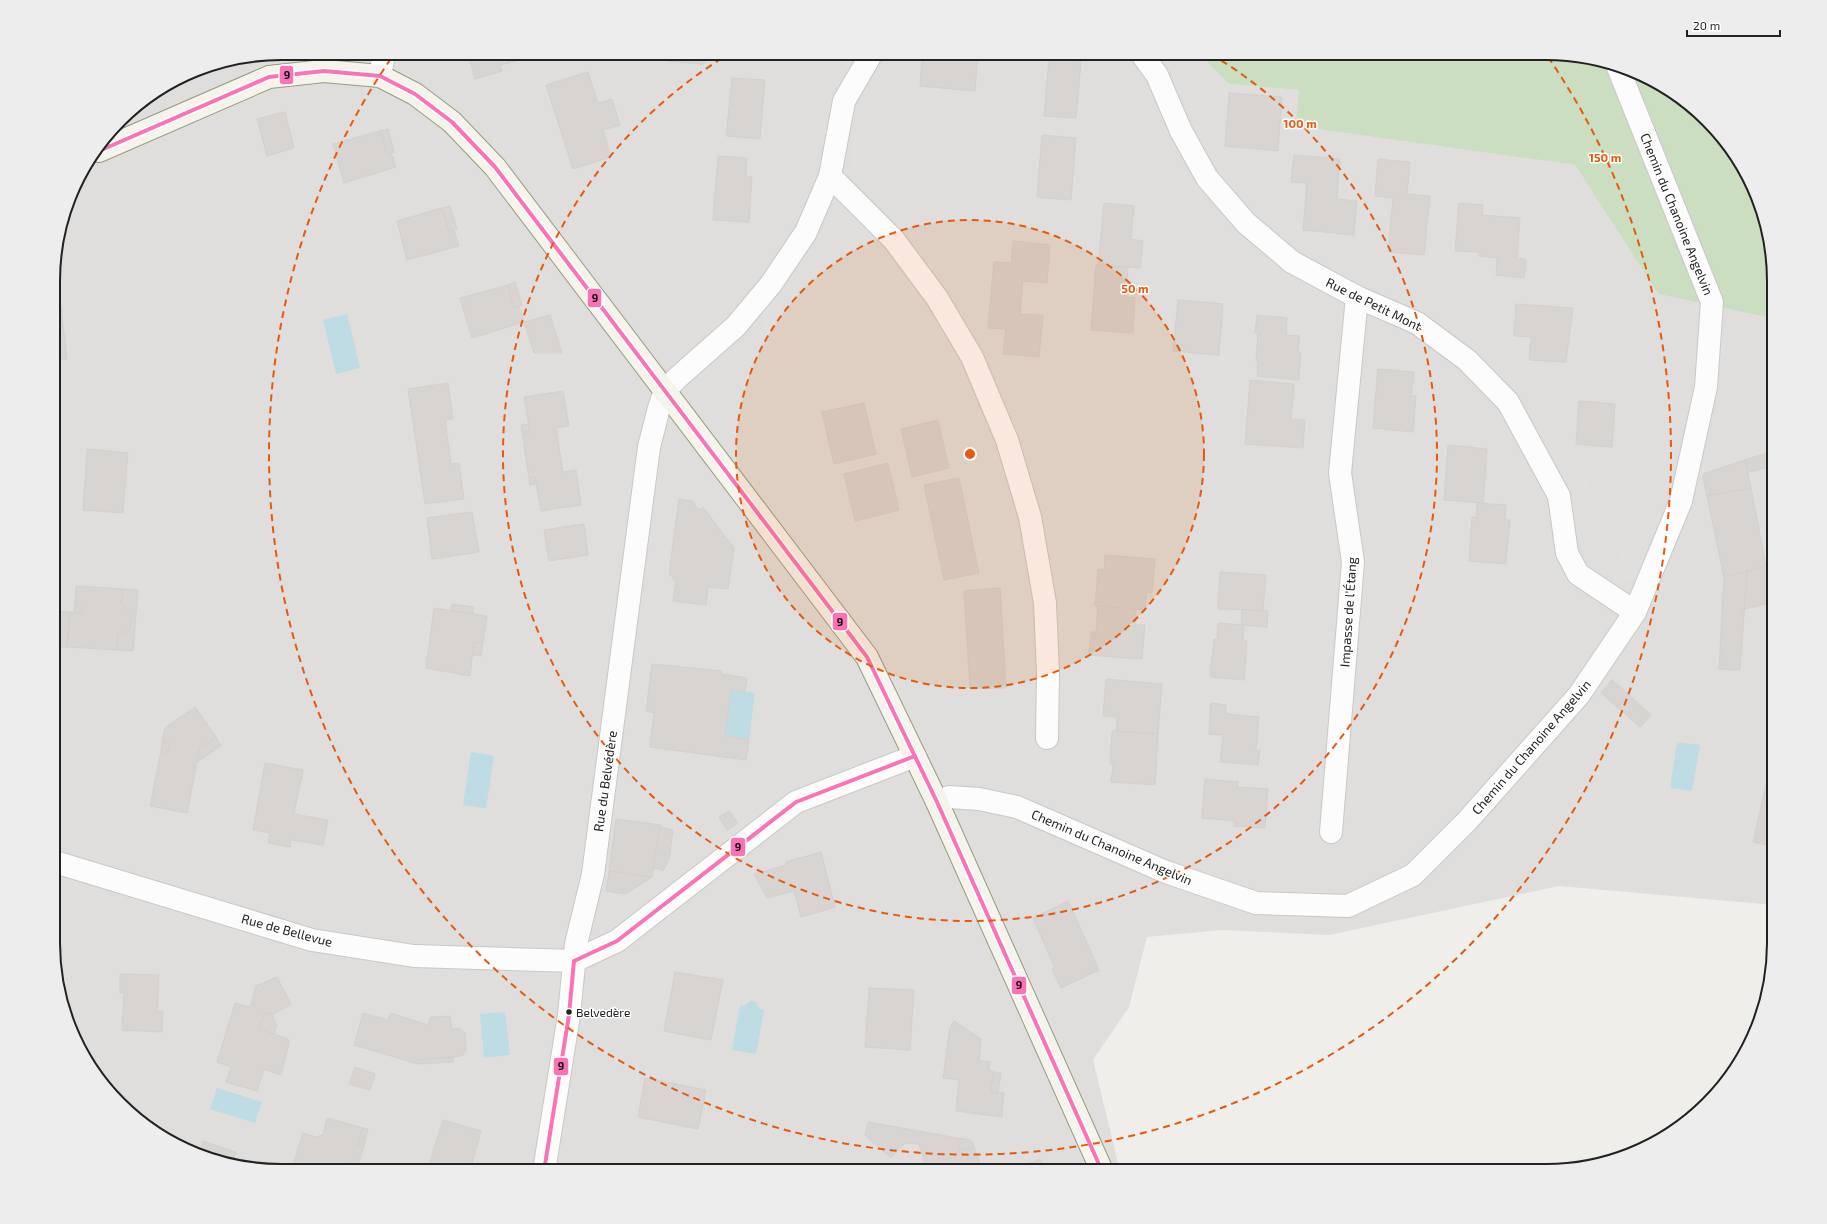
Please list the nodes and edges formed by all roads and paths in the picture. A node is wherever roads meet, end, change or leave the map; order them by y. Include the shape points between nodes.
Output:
1 (383, 60) edge
2 (868, 60) edge
3 (1146, 60) edge
4 (1620, 73) edge
5 (380, 76) junction
6 (104, 149) edge
7 (830, 176) junction
8 (1357, 297) junction
9 (665, 391) junction
10 (1635, 612) junction
11 (1047, 738) dead end
12 (915, 756) junction
13 (937, 802) junction
14 (1331, 832) dead end
15 (60, 864) edge
16 (574, 961) junction
17 (545, 1164) edge
18 (1099, 1164) edge

1 - 5 street
2 - 7 street via 844,101
3 - 8 street, Rue de Petit Mont via 1157,75 1181,131 1207,178 1246,223 1292,262
4 - 10 street, Chemin du Chanoine Angelvin via 1712,302 1706,387 1681,501
5 - 6 street via 324,71 269,77
5 - 9 street via 415,94 452,122 495,167
7 - 9 street via 806,232 771,284 736,326
7 - 11 street via 894,240 937,298 972,357 1007,440 1030,517 1045,603
8 - 10 street, Rue de Petit Mont via 1417,323 1467,360 1508,402 1559,496 1567,553 1578,574
8 - 14 street, Impasse de l'Étang via 1340,473 1353,562
9 - 12 street via 867,657
9 - 16 street, Rue du Belvédère via 649,447 593,874
10 - 13 street, Chemin du Chanoine Angelvin via 1578,695 1467,821 1413,875 1348,906 1256,903 1166,872 1017,807 979,799 949,797
12 - 13 street
12 - 16 street via 796,802 616,941
13 - 18 street
15 - 16 street, Rue de Bellevue via 312,940 414,956
16 - 17 street, Rue du Belvédère via 569,1015

